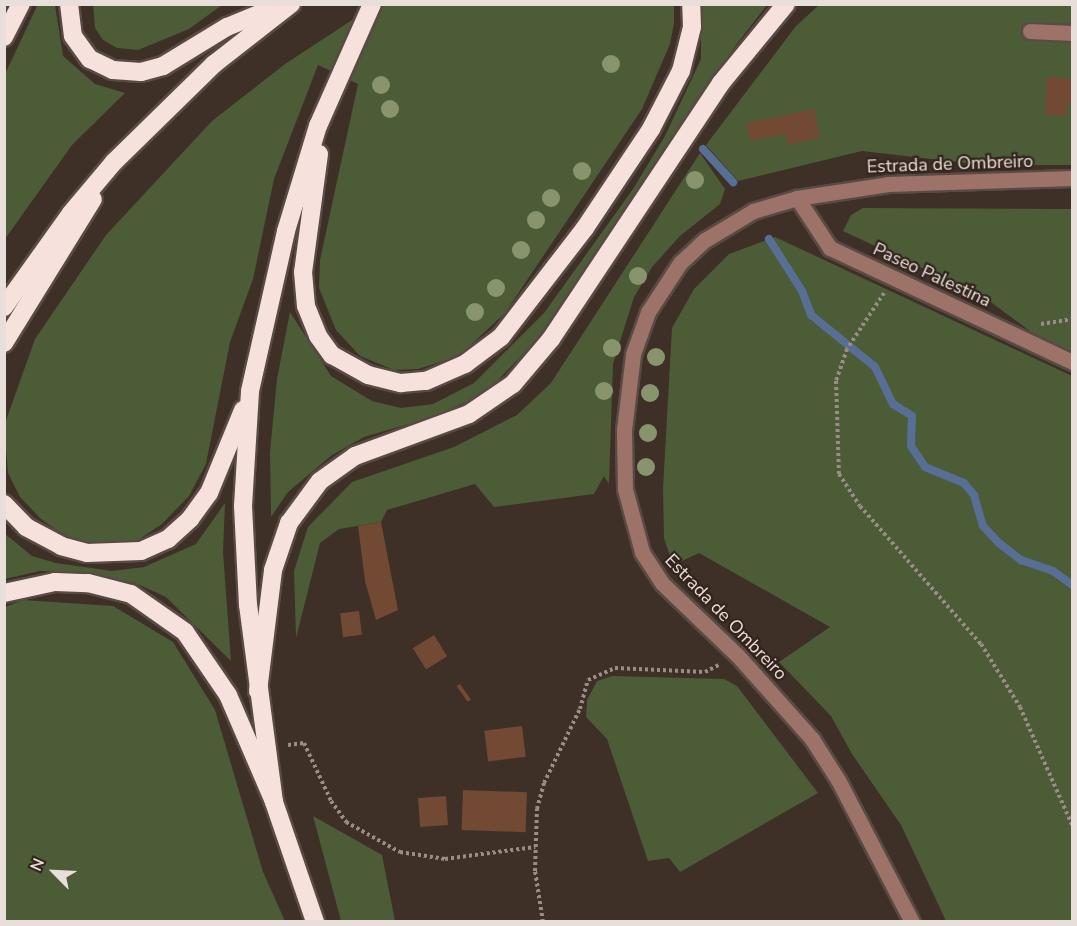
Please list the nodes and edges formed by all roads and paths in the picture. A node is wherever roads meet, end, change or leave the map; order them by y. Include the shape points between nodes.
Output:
1 (14, 4) edge
2 (21, 4) edge
3 (69, 4) edge
4 (283, 4) edge
5 (291, 4) edge
6 (372, 4) edge
7 (691, 4) edge
8 (786, 4) edge
9 (1030, 31) dead end
10 (1072, 33) edge
11 (4, 36) edge
12 (318, 126) junction
13 (114, 162) junction
14 (1072, 178) edge
15 (797, 198) junction
16 (897, 280) junction
17 (4, 307) edge
18 (4, 343) edge
19 (1072, 362) edge
20 (250, 391) junction
21 (4, 504) edge
22 (4, 593) edge
23 (738, 656) junction
24 (258, 691) junction
25 (267, 747) junction
26 (274, 802) junction
27 (1072, 825) edge
28 (535, 847) junction
29 (315, 921) edge
30 (543, 921) edge
31 (912, 921) edge

1 - 11 highway
2 - 11 highway
3 - 4 highway via 73,36 90,59 113,70 141,72 163,66 227,27
5 - 13 highway via 214,64
6 - 12 highway
7 - 12 highway via 692,27 681,71 651,129 585,228 501,337 465,364 426,381 400,383 368,375 332,355 318,336 306,306 303,272 319,159
8 - 24 highway via 721,82 551,339 513,384 469,414 355,456 320,481 289,523 273,570
9 - 10 street
12 - 20 highway via 277,265
13 - 17 highway via 71,213
13 - 18 highway via 62,254
14 - 15 street, Estrada de Ombreiro via 888,184
15 - 16 street, Paseo Palestina via 830,248
15 - 23 street, Estrada de Ombreiro via 734,221 680,263 648,312 628,378 624,469 634,534 662,583
16 - 19 street, Paseo Palestina
16 - 27 path via 873,303 847,349 836,381 839,474 860,506 981,644 1020,706
20 - 21 highway via 209,493 190,519 159,543 141,551 115,553 70,549 26,527
20 - 24 highway via 243,506
22 - 26 highway via 55,582 88,583 131,594 185,632 228,695
23 - 28 path via 705,672 615,668 588,680 580,709 544,783
23 - 31 street, Estrada de Ombreiro via 826,760
24 - 25 highway
25 - 26 highway
25 - 28 path via 304,743 337,811 360,831 400,852 445,859
26 - 29 highway
28 - 30 path

